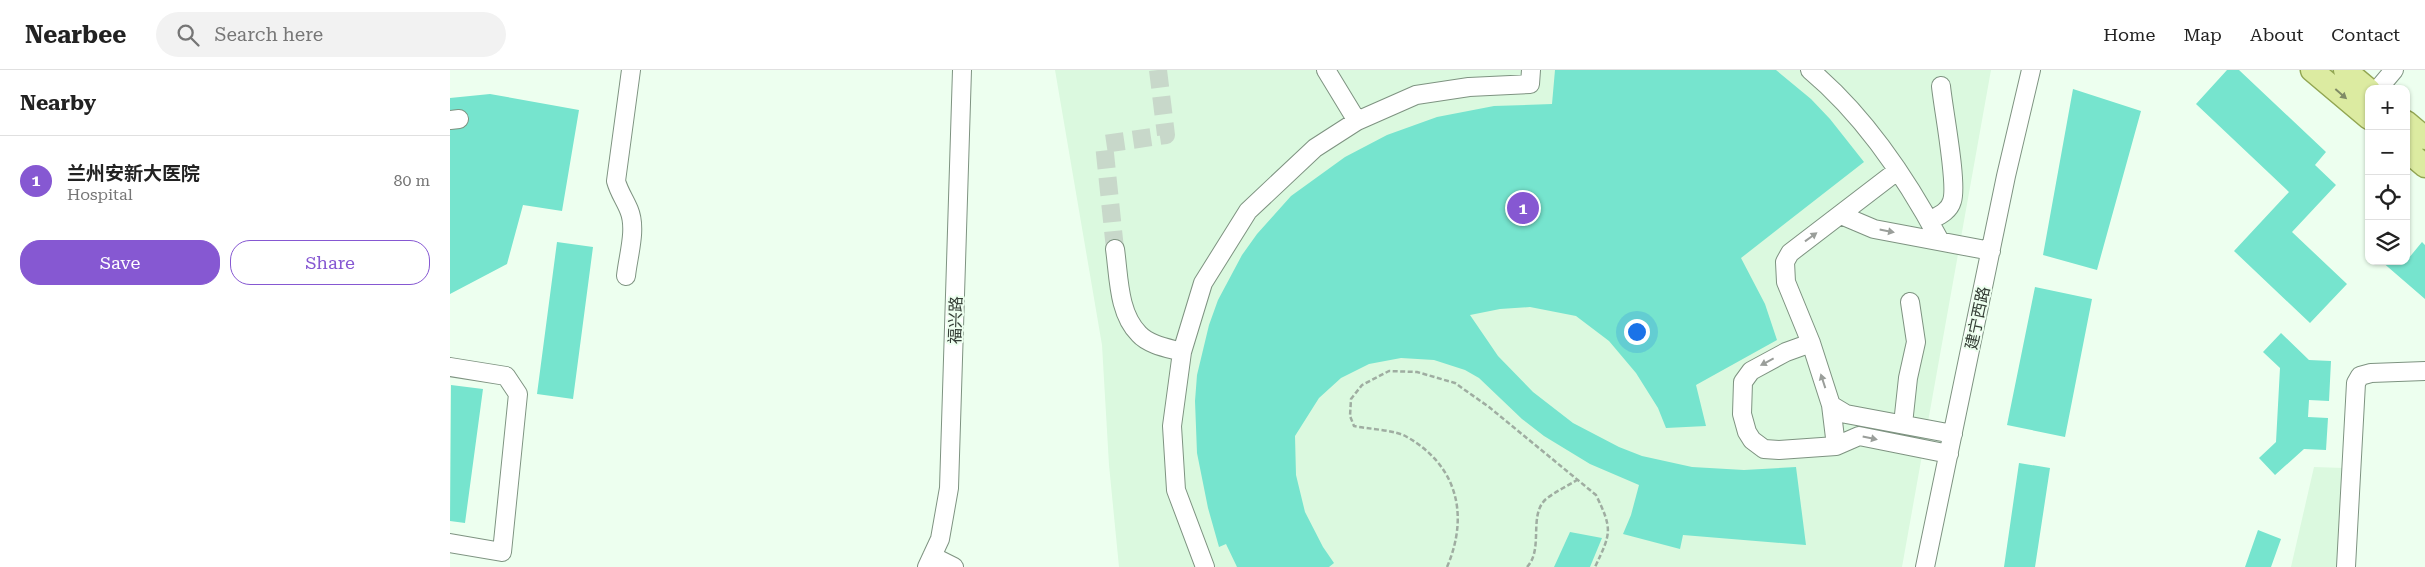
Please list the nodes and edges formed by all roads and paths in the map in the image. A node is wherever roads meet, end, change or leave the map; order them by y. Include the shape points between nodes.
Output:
1 (631, 70) edge
2 (962, 70) edge
3 (1326, 70) edge
4 (1531, 70) edge
5 (1810, 70) edge
6 (2031, 70) edge
7 (2312, 70) edge
8 (2345, 70) edge
9 (2394, 70) edge
10 (2381, 85) edge
11 (1940, 86) dead end
12 (2365, 87) edge
13 (2365, 115) edge
14 (1357, 121) junction
15 (2410, 125) edge
16 (2425, 138) edge
17 (2410, 153) edge
18 (2425, 166) edge
19 (1897, 171) junction
20 (1842, 215) junction
21 (1929, 221) junction
22 (1940, 241) junction
23 (1115, 249) tunnel mouth
24 (1991, 251) junction
25 (626, 276) dead end
26 (1910, 302) dead end
27 (1811, 343) junction
28 (1182, 352) junction
29 (450, 367) edge
30 (2425, 371) edge
31 (1831, 405) junction
32 (1903, 424) junction
33 (1953, 434) junction
34 (1836, 446) junction
35 (1949, 454) junction
36 (1577, 480) junction
37 (450, 543) edge
38 (929, 562) edge
39 (954, 567) edge
40 (1205, 567) edge
41 (1447, 567) edge
42 (1527, 567) edge
43 (1596, 567) edge
44 (1926, 567) edge
45 (2346, 567) edge

1 - 25 street via 616,181 630,210 632,232
2 - 38 street, 福兴路 via 950,488 940,539
3 - 14 street
4 - 14 street via 1530,84 1469,87 1416,96
5 - 19 street via 1859,118
6 - 24 street, 建宁西路
7 -> 13 main road
8 - 12 main road
9 - 10 street
11 - 21 street via 1953,183 1952,201 1945,212
14 - 28 street via 1315,148 1248,211 1202,283
15 - 16 main road
17 - 18 main road
19 - 20 street
19 - 21 street
20 -> 22 street via 1874,228
27 -> 20 street via 1786,282 1785,262 1790,252
21 - 22 street
22 - 24 street
23 - 28 street via 1125,314 1139,335 1157,345
24 - 33 street, 建宁西路
26 - 32 street via 1916,342
31 -> 27 street
27 -> 34 street via 1751,371 1743,382 1742,414 1752,440 1764,449
28 - 40 street via 1172,426 1176,490
29 - 37 street via 506,376 518,394 502,552
30 - 45 street via 2370,373 2360,376 2356,383
31 - 32 street via 1846,414
31 - 34 street
32 - 33 street
33 - 35 street, 建宁西路
34 -> 35 street via 1859,436
35 - 44 street, 建宁西路
36 - 41 path via 1455,383 1417,372 1389,371 1362,385 1351,399 1350,416 1354,426 1406,436 1440,465 1452,485 1459,513 1459,529
36 - 42 path via 1544,500 1537,517 1537,541
36 - 43 path via 1596,496 1605,515 1609,536
38 - 39 street

